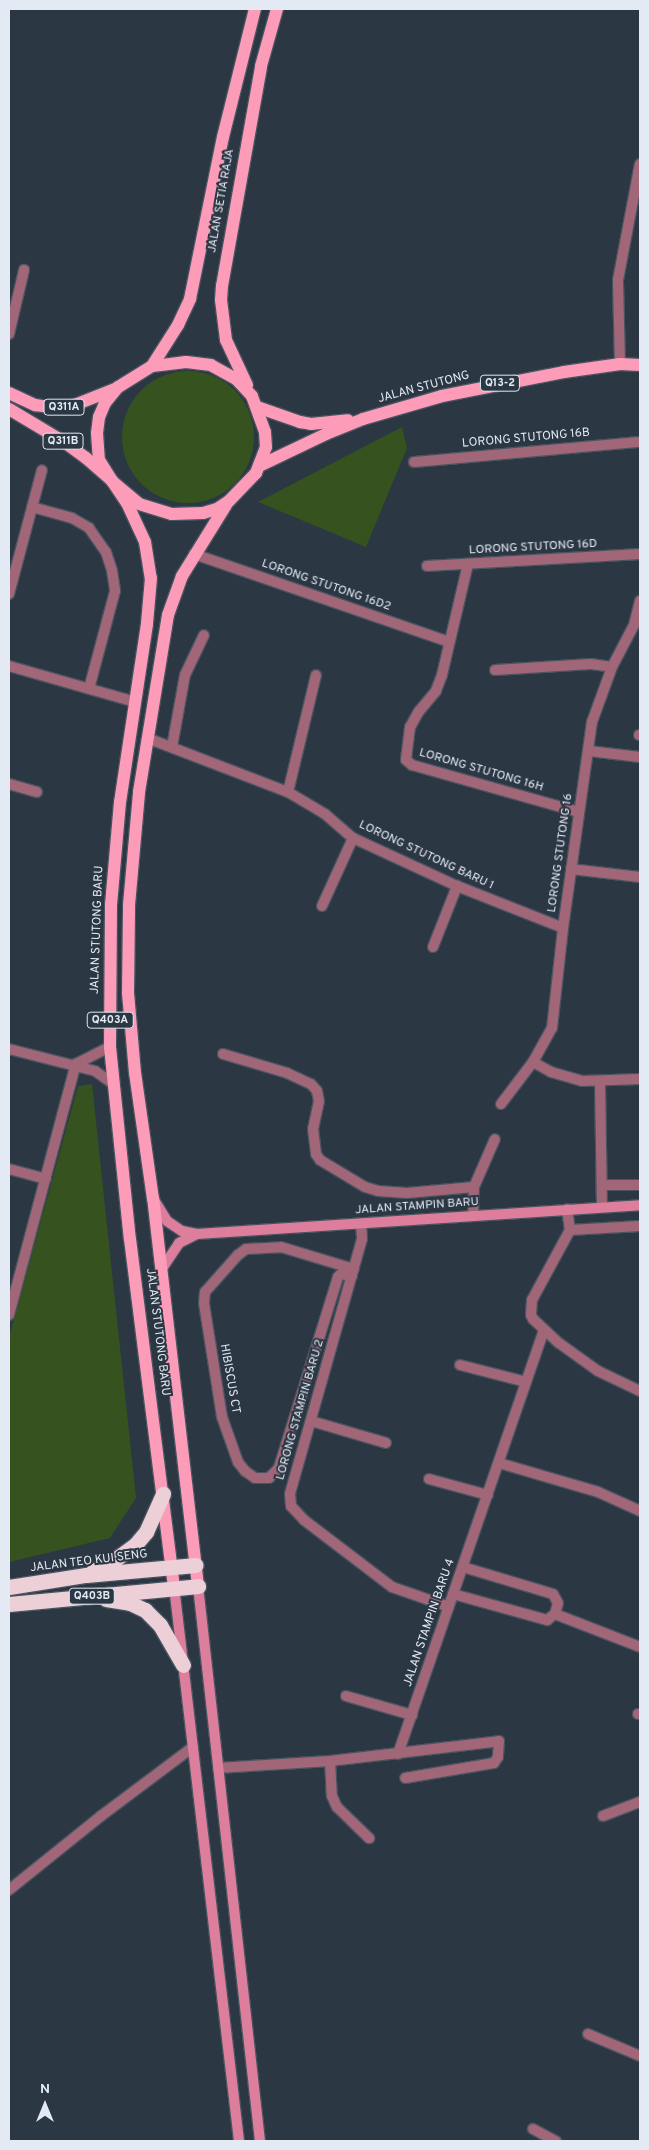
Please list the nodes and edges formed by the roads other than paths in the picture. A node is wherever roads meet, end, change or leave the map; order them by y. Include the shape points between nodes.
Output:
1 (255, 9) edge
2 (277, 9) edge
3 (640, 164) edge
4 (24, 270) dead end
5 (9, 334) edge
6 (620, 364) junction
7 (640, 365) edge
8 (152, 366) junction
9 (118, 387) junction
10 (9, 393) edge
11 (255, 401) junction
12 (9, 409) edge
13 (363, 419) junction
14 (640, 442) edge
15 (414, 462) dead end
16 (259, 466) junction
17 (42, 470) dead end
18 (112, 481) junction
19 (229, 501) junction
20 (32, 507) junction
21 (194, 554) junction
22 (640, 554) edge
23 (468, 564) junction
24 (427, 566) dead end
25 (9, 594) edge
26 (640, 601) edge
27 (637, 625) edge
28 (204, 635) dead end
29 (449, 642) junction
30 (9, 666) edge
31 (612, 667) junction
32 (495, 670) dead end
33 (316, 674) dead end
34 (89, 689) junction
35 (135, 702) junction
36 (147, 738) junction
37 (172, 747) junction
38 (589, 751) junction
39 (640, 757) edge
40 (9, 784) edge
41 (38, 792) dead end
42 (288, 792) junction
43 (579, 812) junction
44 (353, 838) junction
45 (571, 869) junction
46 (640, 877) edge
47 (458, 886) junction
48 (322, 906) dead end
49 (563, 928) junction
50 (433, 947) dead end
51 (110, 1047) junction
52 (9, 1049) edge
53 (223, 1054) dead end
54 (533, 1062) junction
55 (76, 1064) junction
56 (640, 1080) edge
57 (600, 1081) junction
58 (114, 1089) junction
59 (501, 1104) dead end
60 (495, 1140) dead end
61 (9, 1170) edge
62 (46, 1179) junction
63 (603, 1185) junction
64 (640, 1185) edge
65 (474, 1188) junction
66 (153, 1199) junction
67 (640, 1205) edge
68 (602, 1206) junction
69 (568, 1209) junction
70 (473, 1215) junction
71 (361, 1224) junction
72 (640, 1226) edge
73 (570, 1230) junction
74 (197, 1234) junction
75 (160, 1270) junction
76 (353, 1273) junction
77 (12, 1292) edge
78 (9, 1315) edge
79 (544, 1330) junction
80 (460, 1366) dead end
81 (526, 1382) junction
82 (640, 1392) edge
83 (311, 1421) junction
84 (386, 1443) dead end
85 (499, 1463) junction
86 (429, 1479) dead end
87 (163, 1494) junction
88 (488, 1495) junction
89 (640, 1511) edge
90 (196, 1565) junction
91 (172, 1567) junction
92 (463, 1567) junction
93 (86, 1575) junction
94 (174, 1586) junction
95 (198, 1586) junction
96 (9, 1587) edge
97 (453, 1594) junction
98 (87, 1596) junction
99 (9, 1604) edge
100 (449, 1607) junction
101 (555, 1614) junction
102 (640, 1647) edge
103 (184, 1665) junction
104 (346, 1696) dead end
105 (412, 1715) junction
106 (193, 1747) junction
107 (398, 1754) junction
108 (330, 1761) junction
109 (218, 1768) junction
110 (405, 1778) dead end
111 (640, 1802) edge
112 (603, 1816) dead end
113 (370, 1838) dead end
114 (9, 1890) edge
115 (588, 2034) dead end
116 (640, 2056) edge
117 (533, 2129) dead end
118 (239, 2141) edge
119 (260, 2141) edge
120 (556, 2141) edge

1 - 8 main road, JALAN SETIA RAJA via 223,137 190,299
2 - 11 main road, JALAN SETIA RAJA via 261,66 222,293 226,340
3 - 6 street via 618,280
4 - 5 street
6 - 7 main road, JALAN STUTONG / Q13-2
6 - 13 main road, JALAN STUTONG / Q13-2 via 496,383
8 - 9 main road
8 - 11 main road via 186,362 211,365 236,379
9 - 10 main road, Q311A via 72,406 56,408 35,405
9 - 18 main road via 105,403 96,438 99,460
11 - 13 main road, Q13-2 via 278,416 311,424
11 - 16 main road via 265,432 266,447
12 - 18 main road, Q311B via 64,442
13 - 16 main road, Q13-2
14 - 15 street, LORONG STUTONG 16B
16 - 19 main road
17 - 20 street
18 - 19 main road via 139,504 172,514 203,513
18 - 35 main road, JALAN STUTONG BARU / Q403A via 127,503 145,542 150,578 147,624
19 - 21 main road, JALAN STUTONG BARU
20 - 25 street
20 - 34 street via 72,518 90,528 106,552 115,592
21 - 29 street, LORONG STUTONG 16D2
21 - 36 main road, JALAN STUTONG BARU via 168,615
22 - 23 street, LORONG STUTONG 16D
23 - 24 street, LORONG STUTONG 16D
23 - 29 street, LORONG STUTONG 16H
26 - 27 street, LORONG STUTONG 16
27 - 31 street, LORONG STUTONG 16
28 - 37 street via 185,675
29 - 43 street, LORONG STUTONG 16H via 436,691 410,727 406,760 412,765
30 - 34 street
31 - 32 street via 591,664
31 - 38 street, LORONG STUTONG 16 via 592,722
33 - 42 street
34 - 35 street
35 - 51 main road, JALAN STUTONG BARU / Q403A via 120,802 111,904
36 - 37 street, LORONG STUTONG BARU 1
36 - 66 main road, JALAN STUTONG BARU via 129,905 128,993 135,1073
37 - 42 street, LORONG STUTONG BARU 1
38 - 39 street
38 - 43 street, LORONG STUTONG 16
40 - 41 street
42 - 44 street, LORONG STUTONG BARU 1 via 324,814
43 - 45 street, LORONG STUTONG 16
44 - 47 street, LORONG STUTONG BARU 1
44 - 48 street
45 - 46 street
45 - 49 street, LORONG STUTONG 16
47 - 49 street, LORONG STUTONG BARU 1
47 - 50 street
49 - 54 street, LORONG STUTONG 16 via 552,1028
51 - 55 street
51 - 58 main road, JALAN STUTONG BARU / Q403A
52 - 55 street
53 - 65 street via 287,1073 311,1084 319,1101 313,1129 316,1154 354,1182 378,1191 407,1193
54 - 57 street via 568,1078
54 - 59 street, LORONG STUTONG 16
55 - 58 street via 95,1071 111,1082
55 - 62 street
56 - 57 street
57 - 63 street
58 - 87 main road, JALAN STUTONG BARU / Q403A
60 - 65 street
61 - 62 street
62 - 77 street
63 - 64 street
63 - 68 street
65 - 70 street
66 - 74 main road, JALAN STAMPIN BARU via 167,1221 182,1231
66 - 75 main road, JALAN STUTONG BARU
67 - 68 main road, JALAN STAMPIN BARU
68 - 69 main road, JALAN STAMPIN BARU
69 - 70 main road, JALAN STAMPIN BARU
69 - 73 street
70 - 71 main road, JALAN STAMPIN BARU
71 - 74 main road, JALAN STAMPIN BARU
71 - 76 street, LORONG STAMPIN BARU 2 via 362,1239
72 - 73 street
73 - 79 street via 532,1300 531,1315
74 - 75 main road, JALAN STAMPIN BARU via 178,1243
75 - 90 main road, JALAN STUTONG BARU
76 - 76 street, HIBISCUS CT via 281,1247 246,1249 205,1292 204,1304 222,1417 238,1462 255,1478 269,1478 279,1468 338,1276
76 - 83 street, LORONG STAMPIN BARU 2
77 - 78 street
79 - 81 street, JALAN STAMPIN BARU 4
79 - 82 street via 598,1371
80 - 81 street
81 - 85 street, JALAN STAMPIN BARU 4
83 - 84 street
83 - 100 street, LORONG STAMPIN BARU 2 via 290,1494 291,1506 304,1520 392,1587
85 - 88 street, JALAN STAMPIN BARU 4
85 - 89 street via 598,1492
86 - 88 street
87 - 91 main road, JALAN STUTONG BARU / Q403A
87 - 93 highway via 146,1532 135,1544
88 - 92 street, JALAN STAMPIN BARU 4
90 - 91 highway
90 - 95 main road, JALAN STUTONG BARU
91 - 93 highway, JALAN TEO KUI SENG
91 - 94 main road, JALAN STUTONG BARU
92 - 97 street, JALAN STAMPIN BARU 4
92 - 101 street via 553,1594 558,1603
93 - 96 highway, JALAN TEO KUI SENG
94 - 95 highway, Q403B
94 - 98 highway, Q403B
94 - 103 main road
95 - 109 main road
97 - 100 street, JALAN STAMPIN BARU 4
97 - 101 street via 547,1620
98 - 99 highway, Q403B
98 - 103 highway via 130,1603 145,1610 160,1626
100 - 105 street, JALAN STAMPIN BARU 4
101 - 102 street
103 - 106 main road
104 - 105 street
105 - 107 street, JALAN STAMPIN BARU 4
106 - 114 street
106 - 118 main road
107 - 108 street
107 - 110 street via 499,1741 498,1757 494,1763
108 - 109 street
108 - 113 street via 332,1796 337,1807
109 - 119 main road
111 - 112 street
115 - 116 street
117 - 120 street

